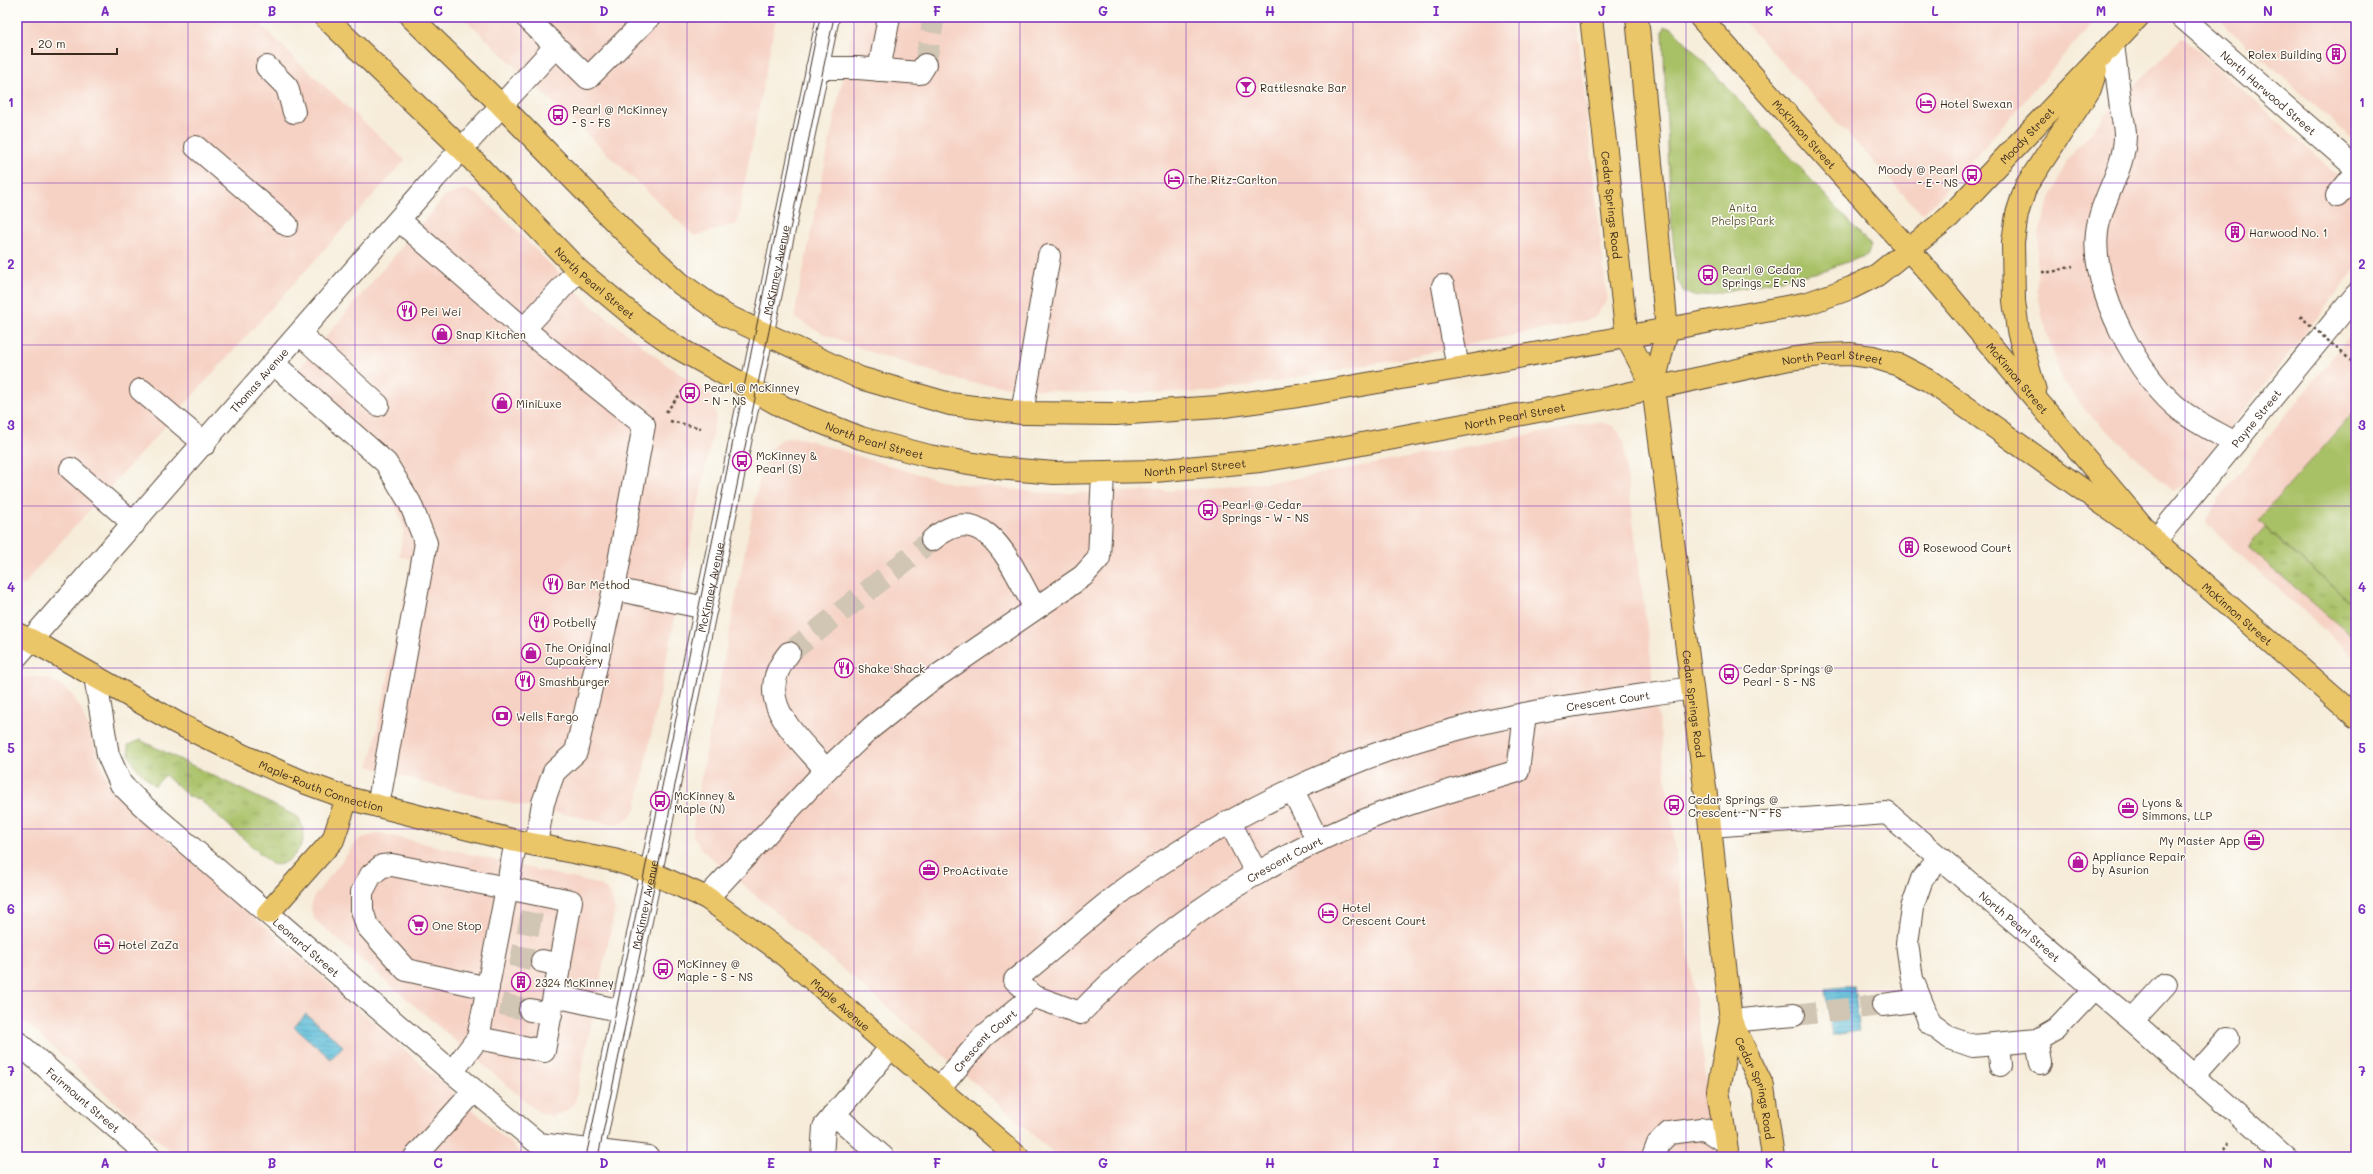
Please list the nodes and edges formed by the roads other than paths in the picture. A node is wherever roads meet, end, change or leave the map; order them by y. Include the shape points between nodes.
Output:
1 (325, 17) edge
2 (411, 17) edge
3 (526, 17) edge
4 (649, 17) edge
5 (828, 17) edge
6 (889, 17) edge
7 (1591, 17) edge
8 (1637, 17) edge
9 (1700, 17) edge
10 (2138, 17) edge
11 (2182, 17) edge
12 (555, 47) junction
13 (2106, 52) junction
14 (925, 65) dead end
15 (267, 67) dead end
16 (817, 68) junction
17 (879, 70) junction
18 (502, 106) junction
19 (294, 112) dead end
20 (196, 147) dead end
21 (462, 149) junction
22 (2356, 168) edge
23 (2356, 173) edge
24 (2337, 196) dead end
25 (399, 220) junction
26 (287, 225) dead end
27 (1909, 249) junction
28 (1049, 256) dead end
29 (578, 270) junction
30 (1443, 286) dead end
31 (2356, 295) edge
32 (524, 329) junction
33 (1667, 330) junction
34 (761, 332) junction
35 (300, 334) junction
36 (1627, 338) junction
37 (274, 364) junction
38 (1458, 368) junction
39 (1653, 387) junction
40 (141, 390) dead end
41 (750, 390) junction
42 (2036, 398) junction
43 (378, 405) dead end
44 (1022, 413) junction
45 (2235, 443) junction
46 (205, 444) junction
47 (71, 469) dead end
48 (1103, 473) junction
49 (134, 524) junction
50 (932, 540) tunnel mouth
51 (2154, 541) junction
52 (614, 589) junction
53 (706, 608) junction
54 (1035, 608) junction
55 (24, 637) edge
56 (789, 653) tunnel mouth
57 (17, 656) edge
58 (95, 676) junction
59 (1692, 688) junction
60 (1525, 714) junction
61 (2356, 717) edge
62 (826, 770) junction
63 (1292, 789) junction
64 (347, 798) junction
65 (378, 806) junction
66 (1229, 821) junction
67 (1710, 826) junction
68 (1318, 841) junction
69 (526, 843) junction
70 (1940, 858) junction
71 (651, 872) junction
72 (1257, 874) junction
73 (507, 888) junction
74 (707, 898) junction
75 (268, 914) junction
76 (2166, 984) dead end
77 (2094, 989) junction
78 (1033, 996) junction
79 (491, 998) junction
80 (1920, 1000) junction
81 (553, 1005) junction
82 (1883, 1005) tunnel mouth
83 (530, 1010) tunnel mouth
84 (622, 1011) junction
85 (1794, 1015) tunnel mouth
86 (1730, 1021) junction
87 (2132, 1021) junction
88 (478, 1038) junction
89 (2228, 1038) dead end
90 (2037, 1040) junction
91 (17, 1042) edge
92 (891, 1047) junction
93 (2041, 1063) dead end
94 (452, 1072) junction
95 (2193, 1077) junction
96 (939, 1089) junction
97 (474, 1091) junction
98 (834, 1114) junction
99 (1726, 1150) edge
100 (593, 1154) edge
101 (150, 1157) edge
102 (416, 1157) edge
103 (648, 1157) edge
104 (822, 1157) edge
105 (883, 1157) edge
106 (1018, 1157) edge
107 (1653, 1157) edge
108 (1773, 1157) edge
109 (2285, 1157) edge

1 - 21 main road, North Pearl Street
2 - 18 main road
3 - 12 street
4 - 12 street via 588,78
5 - 16 street, McKinney Avenue
6 - 17 street
7 - 36 main road, Cedar Springs Road
8 - 33 main road, Cedar Springs Road
9 - 27 main road, McKinnon Street
10 - 13 main road, Moody Street
11 - 22 street, North Harwood Street
12 - 18 street, Thomas Avenue
13 - 27 main road, Moody Street via 1949,217
13 - 42 main road via 2090,89 2026,186 2017,214 2013,242 2014,301 2018,331
13 - 45 street via 2125,135 2120,168 2101,210 2096,234 2104,286 2124,339 2160,390 2183,412
14 - 17 street via 920,73
15 - 19 street via 287,87
16 - 17 street
16 - 34 street, McKinney Avenue
18 - 21 street, Thomas Avenue
18 - 34 main road via 661,268 725,315
20 - 26 street
21 - 25 street, Thomas Avenue
21 - 29 main road, North Pearl Street
23 - 24 street
25 - 32 street
25 - 35 street, Thomas Avenue
27 - 33 main road via 1877,275 1851,288 1808,303
27 - 42 main road, McKinnon Street
28 - 44 street
29 - 32 street
29 - 41 main road, North Pearl Street via 642,323 672,344
30 - 38 street
31 - 45 street, Payne Street
32 - 52 street via 644,425
33 - 36 main road
33 - 39 main road, Cedar Springs Road
34 - 41 street, McKinney Avenue
34 - 44 main road via 860,378 950,404
35 - 37 street, Thomas Avenue
35 - 43 street
36 - 38 main road
36 - 39 main road, Cedar Springs Road
37 - 46 street, Thomas Avenue
37 - 65 street via 386,463 410,503 426,543
38 - 44 main road via 1298,396 1217,406 1116,414
39 - 48 main road, North Pearl Street via 1608,398 1267,460 1155,471
39 - 51 main road, North Pearl Street via 1789,359 1850,354 1873,357 1899,365 1928,380
39 - 59 main road, Cedar Springs Road
40 - 46 street
41 - 48 main road, North Pearl Street via 785,408 861,438 929,456 997,468 1054,473
41 - 53 street, McKinney Avenue
42 - 51 main road, McKinnon Street
45 - 51 street, Payne Street
46 - 49 street, Thomas Avenue
47 - 49 street
48 - 54 street via 1099,558 1083,576
49 - 55 street, Thomas Avenue
50 - 54 street via 942,531 956,526 970,525 984,530 995,539
51 - 61 main road, McKinnon Street
52 - 53 street
52 - 69 street via 576,752 554,772
53 - 71 street, McKinney Avenue
54 - 62 street via 930,681 872,727
55 - 57 street, Thomas Avenue
55 - 58 main road, Maple-Routh Connection
56 - 62 street via 773,680 773,697 778,712
58 - 64 main road, Maple-Routh Connection via 177,723 244,756
58 - 75 street, Leonard Street via 108,755 121,784
59 - 60 street, Crescent Court
59 - 67 main road, Cedar Springs Road
60 - 63 street, Crescent Court via 1414,741 1360,760
60 - 68 street, Crescent Court via 1518,771 1380,814
62 - 74 street
63 - 66 street, Crescent Court
63 - 68 street
64 - 65 main road, Maple-Routh Connection
64 - 75 main road via 332,840
65 - 69 main road, Maple-Routh Connection
66 - 72 street
66 - 78 street, Crescent Court via 1158,865 1112,899 1015,980
67 - 70 street, North Pearl Street via 1887,813
67 - 86 main road, Cedar Springs Road
68 - 72 street, Crescent Court
69 - 71 main road, Maple-Routh Connection via 614,860
69 - 73 street
70 - 77 street, North Pearl Street
70 - 80 street via 1922,879 1911,915 1907,944 1912,979
71 - 74 main road, Maple Avenue
71 - 84 street, McKinney Avenue
72 - 78 street, Crescent Court via 1196,913 1154,944 1080,1013
73 - 79 street via 510,919
73 - 79 street via 392,865 382,866 371,874 362,892 362,910 367,926 406,970
73 - 81 street via 571,901 558,929 551,963
74 - 92 main road, Maple Avenue via 776,948
75 - 94 street, Leonard Street
76 - 87 street
77 - 87 street, North Pearl Street
77 - 90 street via 2056,1029
78 - 96 street, Crescent Court via 983,1037
79 - 88 street
80 - 82 street
80 - 90 street via 1930,1023 1950,1038 1999,1055
81 - 83 street
81 - 84 street
81 - 88 street via 544,1051
84 - 100 street, McKinney Avenue
85 - 86 street
86 - 99 main road, Cedar Springs Road via 1718,1090
86 - 108 main road, Cedar Springs Road via 1763,1087
87 - 95 street, North Pearl Street
88 - 94 street
89 - 95 street
90 - 93 street
91 - 101 street, Fairmount Street
92 - 96 main road, Maple Avenue
92 - 98 street
94 - 97 street, Leonard Street
95 - 109 street, North Pearl Street
96 - 106 main road, Maple Avenue
97 - 100 street, Leonard Street via 539,1144
97 - 102 street
98 - 104 street via 824,1127
98 - 105 street
99 - 107 street via 1708,1131 1701,1129 1669,1133 1658,1144
100 - 103 street, Leonard Street

